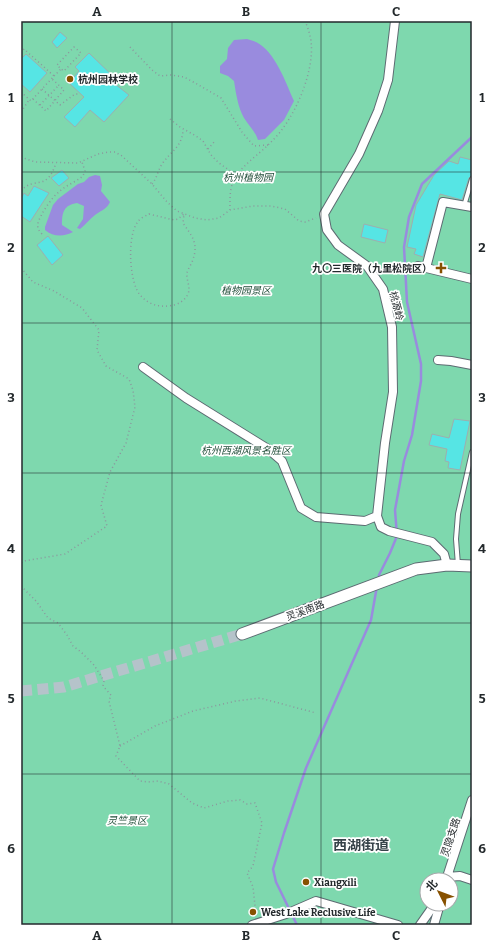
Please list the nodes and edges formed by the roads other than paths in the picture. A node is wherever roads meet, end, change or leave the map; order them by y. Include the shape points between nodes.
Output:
1 (395, 21) edge
2 (472, 179) edge
3 (468, 206) edge
4 (472, 279) edge
5 (438, 360) dead end
6 (472, 365) edge
7 (143, 367) dead end
8 (472, 452) edge
9 (377, 516) junction
10 (447, 565) junction
11 (458, 566) junction
12 (472, 566) edge
13 (242, 634) tunnel mouth
14 (472, 800) edge
15 (449, 872) edge
16 (459, 876) edge
17 (472, 880) edge
18 (429, 912) edge
19 (437, 912) edge
20 (252, 925) edge
21 (398, 925) edge
22 (420, 925) edge
23 (434, 925) edge

1 - 9 street, 桃源岭 via 388,80 378,111 359,154 324,214 327,230 338,245 367,266 383,289 392,326 393,392
2 - 3 lane
3 - 4 street via 443,202 422,267
5 - 6 street
7 - 9 street via 186,398 268,449 282,461 301,508 316,517 365,521
8 - 11 lane via 458,514
9 - 10 street via 381,527 432,542 444,554
10 - 11 main road
10 - 13 main road, 灵溪南路 via 416,569
11 - 12 main road
14 - 15 street, 灵隐支路
16 - 17 street
18 - 22 street
19 - 23 street
20 - 21 street via 316,901

